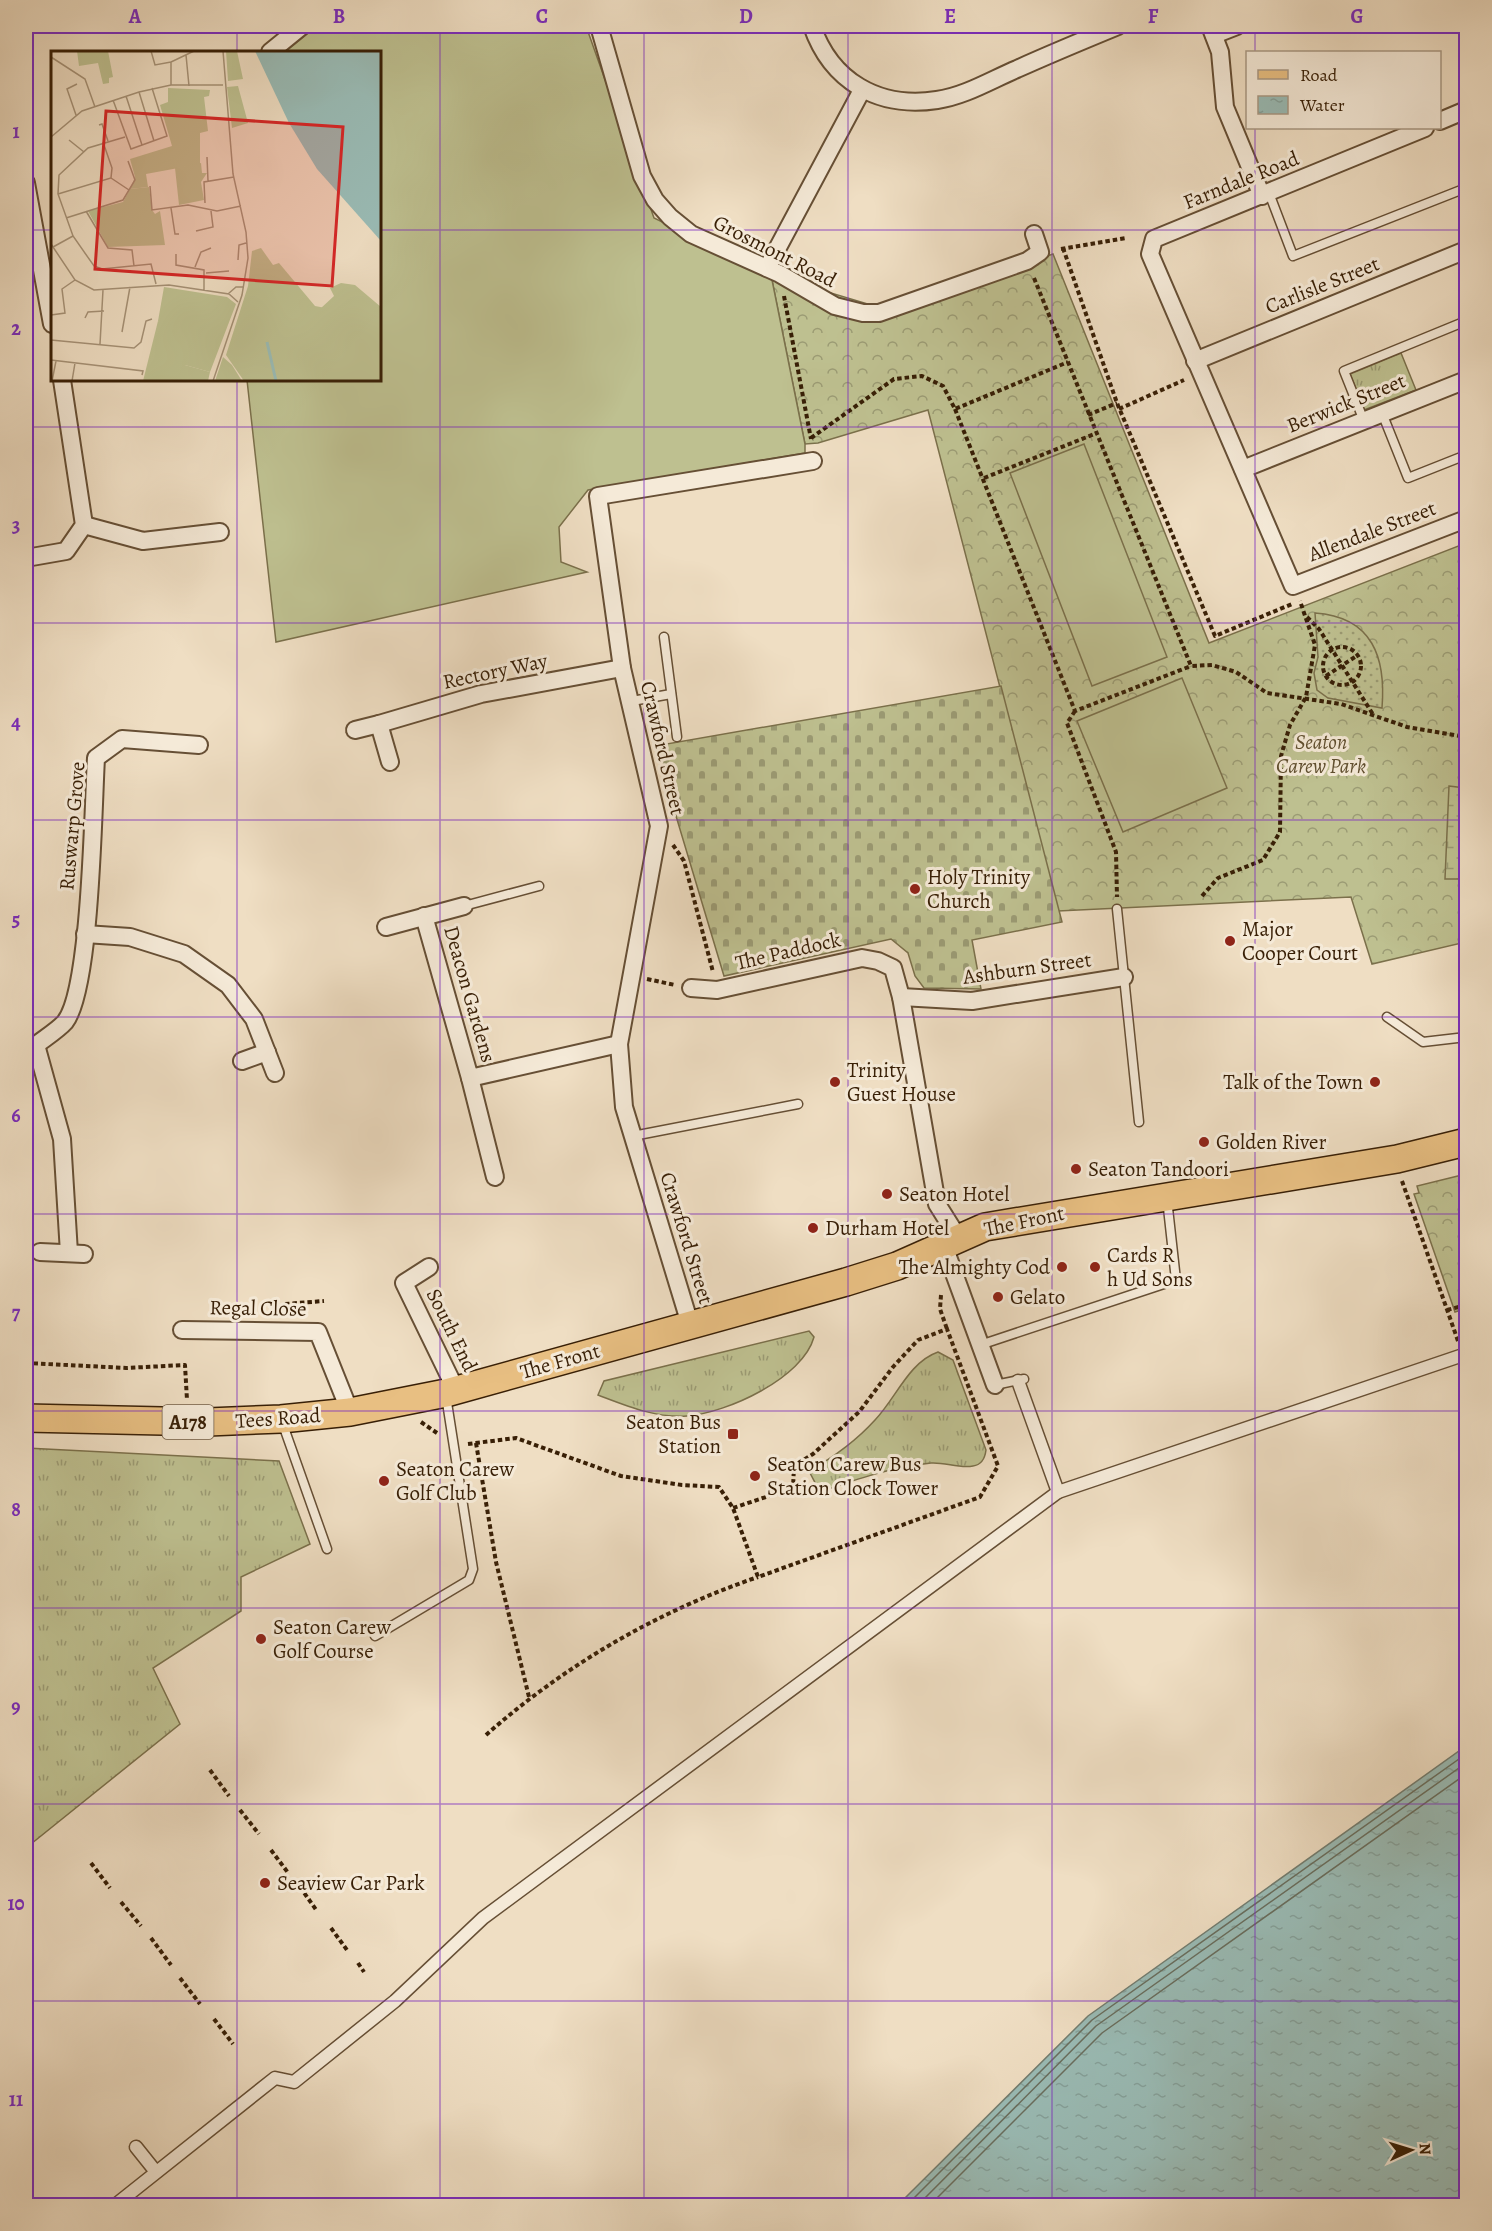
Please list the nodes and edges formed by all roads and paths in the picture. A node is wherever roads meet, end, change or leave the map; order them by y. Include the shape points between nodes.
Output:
1 (302, 26) edge
2 (599, 26) edge
3 (812, 26) edge
4 (1118, 26) edge
5 (1237, 26) edge
6 (1212, 30) edge
7 (271, 51) edge
8 (862, 90) junction
9 (1467, 110) edge
10 (1441, 121) edge
11 (1423, 129) edge
12 (26, 183) edge
13 (1467, 188) edge
14 (1265, 194) junction
15 (1034, 234) dead end
16 (1126, 238) dead end
17 (1063, 248) junction
18 (1467, 250) edge
19 (1053, 252) dead end
20 (773, 271) junction
21 (1032, 274) dead end
22 (51, 319) edge
23 (1467, 321) edge
24 (1195, 361) junction
25 (1068, 362) junction
26 (1190, 378) dead end
27 (1467, 380) edge
28 (62, 381) edge
29 (1117, 403) junction
30 (955, 409) junction
31 (1119, 409) junction
32 (1382, 413) junction
33 (1088, 415) junction
34 (1364, 421) junction
35 (1097, 433) junction
36 (811, 438) junction
37 (1467, 455) edge
38 (813, 461) joint
39 (1243, 469) junction
40 (984, 478) junction
41 (1467, 519) edge
42 (84, 525) junction
43 (220, 532) dead end
44 (26, 558) edge
45 (1293, 586) junction
46 (1300, 601) junction
47 (1306, 616) junction
48 (664, 637) dead end
49 (1332, 649) junction
50 (1358, 655) junction
51 (1342, 665) junction
52 (1191, 666) junction
53 (622, 668) junction
54 (1326, 676) junction
55 (1353, 682) junction
56 (671, 694) junction
57 (1306, 697) junction
58 (632, 701) junction
59 (1075, 711) junction
60 (1374, 716) junction
61 (379, 724) junction
62 (355, 730) dead end
63 (677, 737) dead end
64 (1467, 737) edge
65 (199, 745) dead end
66 (390, 762) dead end
67 (659, 826) junction
68 (539, 886) dead end
69 (1203, 896) dead end
70 (464, 906) joint
71 (1117, 909) joint
72 (424, 916) junction
73 (386, 927) dead end
74 (86, 934) junction
75 (631, 976) junction
76 (1124, 977) junction
77 (691, 988) joint
78 (717, 990) junction
79 (901, 997) junction
80 (1387, 1017) dead end
81 (1467, 1037) edge
82 (619, 1044) junction
83 (31, 1045) edge
84 (267, 1052) junction
85 (242, 1061) dead end
86 (275, 1072) dead end
87 (470, 1078) junction
88 (798, 1104) dead end
89 (1139, 1122) dead end
90 (633, 1136) junction
91 (1467, 1142) edge
92 (495, 1177) dead end
93 (1166, 1195) junction
94 (1405, 1195) dead end
95 (952, 1242) junction
96 (40, 1252) dead end
97 (1467, 1260) edge
98 (429, 1266) dead end
99 (1467, 1291) edge
100 (324, 1301) dead end
101 (285, 1304) dead end
102 (1467, 1305) edge
103 (1447, 1310) junction
104 (690, 1324) junction
105 (182, 1330) dead end
106 (981, 1345) junction
107 (1465, 1355) edge
108 (26, 1363) edge
109 (1021, 1380) joint
110 (995, 1385) joint
111 (451, 1391) junction
112 (188, 1410) dead end
113 (350, 1412) junction
114 (26, 1418) edge
115 (281, 1419) junction
116 (476, 1443) junction
117 (454, 1445) junction
118 (1058, 1492) junction
119 (733, 1508) junction
120 (327, 1549) dead end
121 (758, 1577) junction
122 (375, 1636) dead end
123 (529, 1696) junction
124 (486, 1735) dead end
125 (210, 1770) dead end
126 (230, 1796) dead end
127 (240, 1810) dead end
128 (259, 1834) dead end
129 (271, 1850) dead end
130 (91, 1863) dead end
131 (289, 1874) dead end
132 (300, 1887) dead end
133 (110, 1888) dead end
134 (121, 1902) dead end
135 (317, 1911) dead end
136 (141, 1926) dead end
137 (331, 1928) dead end
138 (151, 1938) dead end
139 (347, 1950) dead end
140 (358, 1963) dead end
141 (171, 1965) dead end
142 (364, 1972) dead end
143 (180, 1978) dead end
144 (200, 2004) dead end
145 (214, 2019) dead end
146 (233, 2044) dead end
147 (136, 2147) dead end
148 (156, 2172) junction
149 (114, 2205) edge

1 - 7 street
2 - 20 street, Grosmont Road via 639,167 655,200 691,234
3 - 8 street via 838,71
4 - 8 street via 965,92 936,100 889,99
5 - 6 street
6 - 14 street via 1220,52 1225,106
8 - 20 street
9 - 10 street
11 - 14 street, Farndale Road
12 - 22 street
13 - 14 lane via 1293,256
14 - 24 street, Farndale Road via 1155,239 1150,254
15 - 20 street, Grosmont Road via 1041,252 1027,261 879,313 835,306
16 - 17 path
17 - 19 path
17 - 29 path
18 - 24 street, Carlisle Street
20 - 36 path
21 - 25 path
23 - 34 lane via 1344,370
24 - 39 street
25 - 30 path
25 - 33 path
26 - 31 path
27 - 32 street, Berwick Street
28 - 42 street
29 - 31 path
29 - 33 path
30 - 36 path via 943,386 922,376 894,379
30 - 40 path
31 - 46 path via 1215,636
32 - 34 street, Berwick Street
32 - 37 lane via 1408,478
33 - 35 path
34 - 39 street, Berwick Street
35 - 40 path
35 - 52 path
36 - 38 path
38 - 53 street, Crawford Street via 598,496
39 - 45 street
40 - 59 path
41 - 45 street, Allendale Street
42 - 43 street via 143,541
42 - 44 street via 66,551
45 - 46 path
46 - 47 path
47 - 49 path
47 - 57 path via 1315,645
48 - 56 lane
49 - 50 path via 1345,646
49 - 51 path
49 - 54 path via 1324,658
50 - 51 path
50 - 55 path via 1361,671
51 - 54 path
51 - 55 path
52 - 57 path via 1236,672 1267,693
52 - 59 path
53 - 58 street, Crawford Street
53 - 61 street, Rectory Way via 481,694
54 - 55 path via 1335,684
55 - 60 path
56 - 58 lane
56 - 63 lane
57 - 60 path
57 - 69 path via 1290,725 1281,756 1280,832 1263,860 1218,878
58 - 67 street, Crawford Street
59 - 71 path via 1067,723 1116,852
60 - 64 path via 1407,727
61 - 62 street, Rectory Way
61 - 66 street
65 - 74 street, Ruswarp Grove via 122,738 96,758
67 - 75 street, Crawford Street
67 - 78 path via 684,861
68 - 70 lane
70 - 72 street, Deacon Gardens
71 - 76 lane
72 - 73 street, Deacon Gardens
72 - 87 street, Deacon Gardens
74 - 83 street, Ruswarp Grove via 79,990 66,1021
74 - 84 street via 130,937 184,954 228,985 254,1019
75 - 77 path
75 - 82 street, Crawford Street
76 - 79 street, Ashburn Street via 972,1001
76 - 89 lane
77 - 78 street, The Paddock
78 - 79 street, The Paddock via 862,958 893,968
79 - 95 street via 937,1204
80 - 81 lane via 1424,1042
82 - 87 street, Deacon Gardens
82 - 90 street, Crawford Street via 624,1107
83 - 96 street, Ruswarp Grove via 62,1139 76,1253
84 - 85 street
84 - 86 street
87 - 92 street
88 - 90 lane
90 - 104 street, Crawford Street
91 - 93 main road, The Front / A178 via 1364,1165
93 - 95 main road, The Front / A178 via 985,1227
93 - 106 lane via 1176,1280
94 - 103 path
95 - 104 main road, The Front / A178 via 897,1266 846,1282
95 - 106 street
97 - 99 path via 1461,1279
98 - 111 street, South End via 404,1283
100 - 101 path
102 - 103 path
103 - 107 path
104 - 111 main road, The Front / A178
105 - 113 street, Regal Close via 318,1332
106 - 110 street
107 - 118 street
108 - 112 path via 126,1368 185,1365
109 - 110 lane
109 - 118 street
111 - 113 main road, Tees Road / A178
111 - 117 lane
113 - 115 main road, Tees Road / A178
114 - 115 main road, Tees Road / A178 via 208,1422
115 - 120 lane
116 - 117 path
116 - 119 path via 516,1438 621,1476 719,1487
116 - 123 path via 496,1562
117 - 122 lane via 473,1569 469,1580
118 - 148 street via 483,1918 395,2001 294,2082 275,2078
119 - 121 path
119 - 121 path via 793,1488 794,1466 859,1412 918,1340 946,1329 998,1466 980,1497
121 - 123 path via 642,1625
123 - 124 path
125 - 126 path
127 - 128 path
129 - 131 path
130 - 133 path
132 - 135 path
134 - 136 path
137 - 139 path
138 - 141 path
140 - 142 path
143 - 144 path
145 - 146 path
147 - 148 street
148 - 149 street

